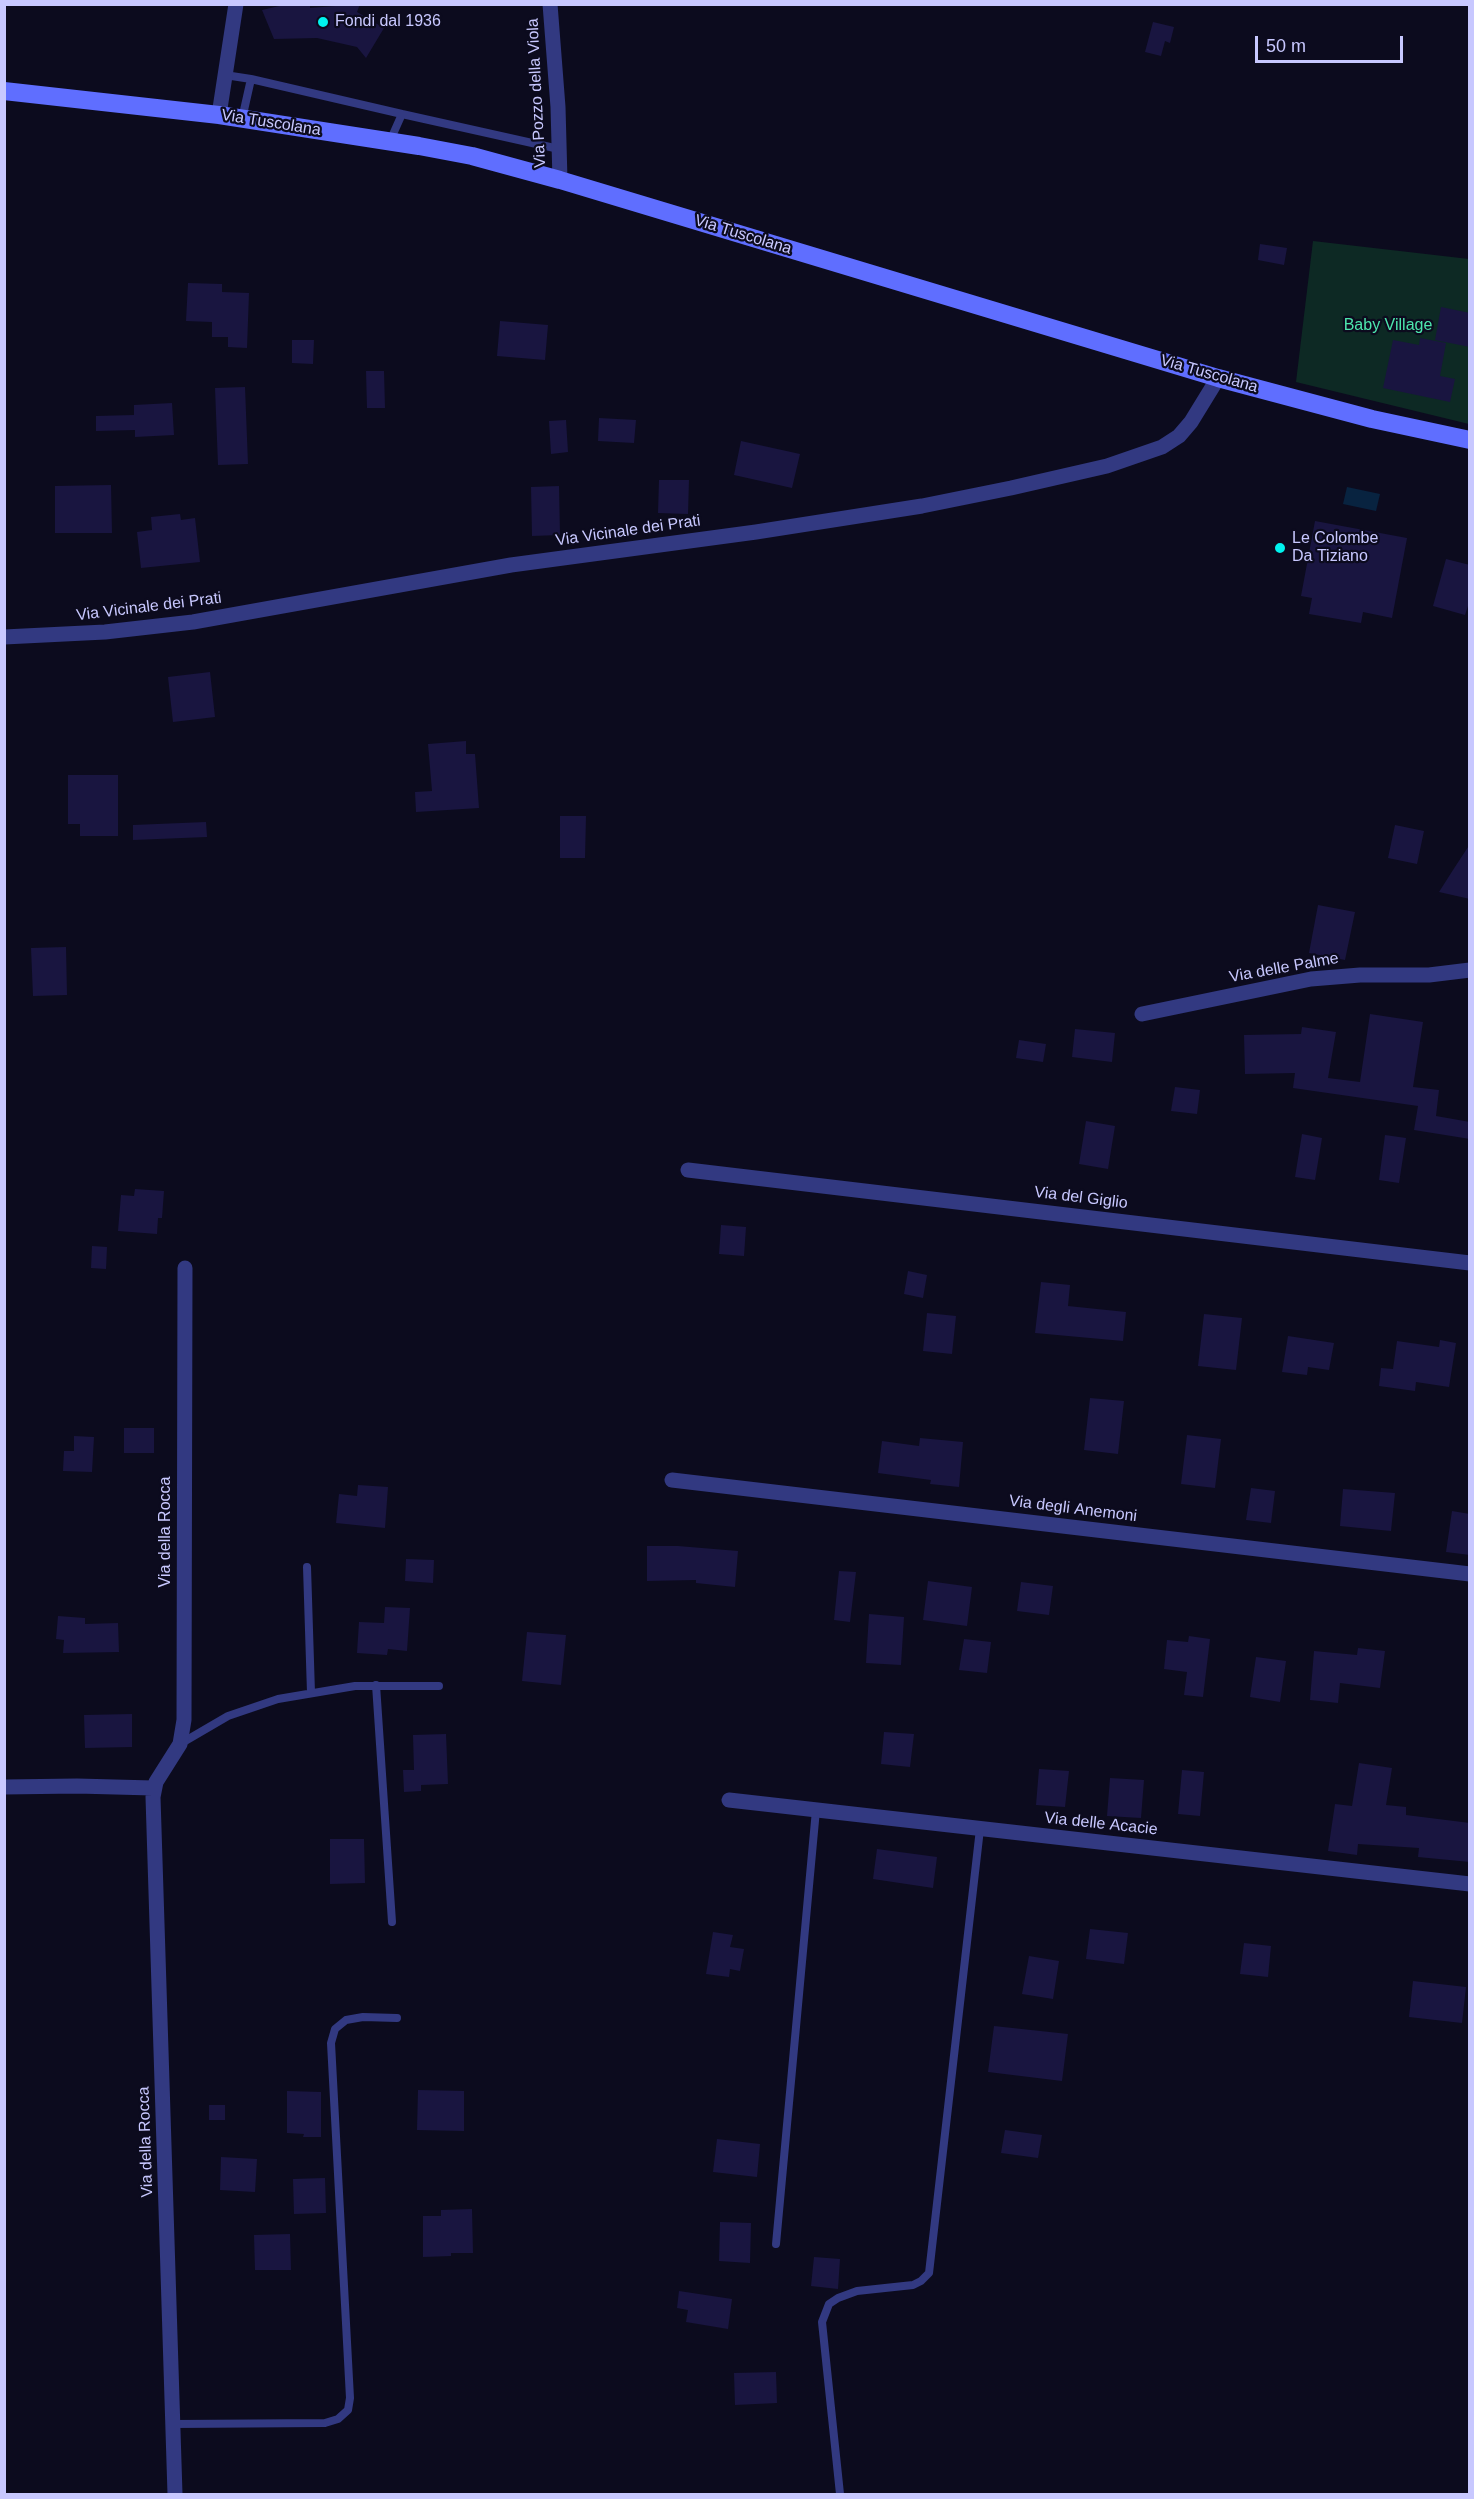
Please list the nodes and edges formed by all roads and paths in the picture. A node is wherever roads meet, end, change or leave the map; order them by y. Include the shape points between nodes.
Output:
1 (236, 4) edge
2 (550, 4) edge
3 (225, 75) junction
4 (251, 78) junction
5 (4, 91) edge
6 (402, 114) junction
7 (219, 115) junction
8 (242, 119) junction
9 (390, 141) junction
10 (559, 149) junction
11 (560, 180) junction
12 (1218, 378) junction
13 (1470, 440) edge
14 (4, 637) edge
15 (1470, 970) edge
16 (1142, 1014) dead end
17 (688, 1170) dead end
18 (1470, 1263) edge
19 (184, 1268) dead end
20 (672, 1480) dead end
21 (307, 1567) dead end
22 (1470, 1574) edge
23 (376, 1685) junction
24 (440, 1686) dead end
25 (311, 1693) junction
26 (180, 1744) junction
27 (4, 1787) edge
28 (153, 1788) junction
29 (729, 1800) dead end
30 (816, 1810) junction
31 (980, 1829) junction
32 (1470, 1884) edge
33 (392, 1922) dead end
34 (397, 2018) dead end
35 (776, 2244) dead end
36 (173, 2424) junction
37 (175, 2494) edge
38 (840, 2494) edge

1 - 3 street
2 - 10 street, Via Pozzo della Viola
3 - 4 lane
3 - 7 street
4 - 6 lane
4 - 8 lane
5 - 7 main road, Via Tuscolana
6 - 9 lane
6 - 10 lane
7 - 8 main road, Via Tuscolana
8 - 9 main road, Via Tuscolana
9 - 11 main road, Via Tuscolana via 453,152
10 - 11 street, Via Pozzo della Viola
11 - 12 main road, Via Tuscolana
12 - 13 main road, Via Tuscolana via 1371,419
12 - 14 street, Via Vicinale dei Prati via 1194,418 1179,436 1162,447 1107,466 1011,488 756,532 511,565 193,622 105,632
15 - 16 street, Via delle Palme via 1317,978
17 - 18 street, Via del Giglio
19 - 26 street, Via della Rocca via 184,1720
20 - 22 street, Via degli Anemoni
21 - 25 lane
23 - 24 lane
23 - 25 lane
23 - 33 lane
25 - 26 lane via 243,1710
26 - 28 street, Via della Rocca
27 - 28 street
28 - 36 street, Via della Rocca
29 - 30 street, Via delle Acacie
30 - 31 street, Via delle Acacie
30 - 35 lane
31 - 32 street, Via delle Acacie
31 - 38 lane via 929,2273 913,2284 857,2291 838,2298 829,2304 822,2322
34 - 36 lane via 346,2020 332,2036 348,2410 325,2423
36 - 37 street, Via della Rocca

